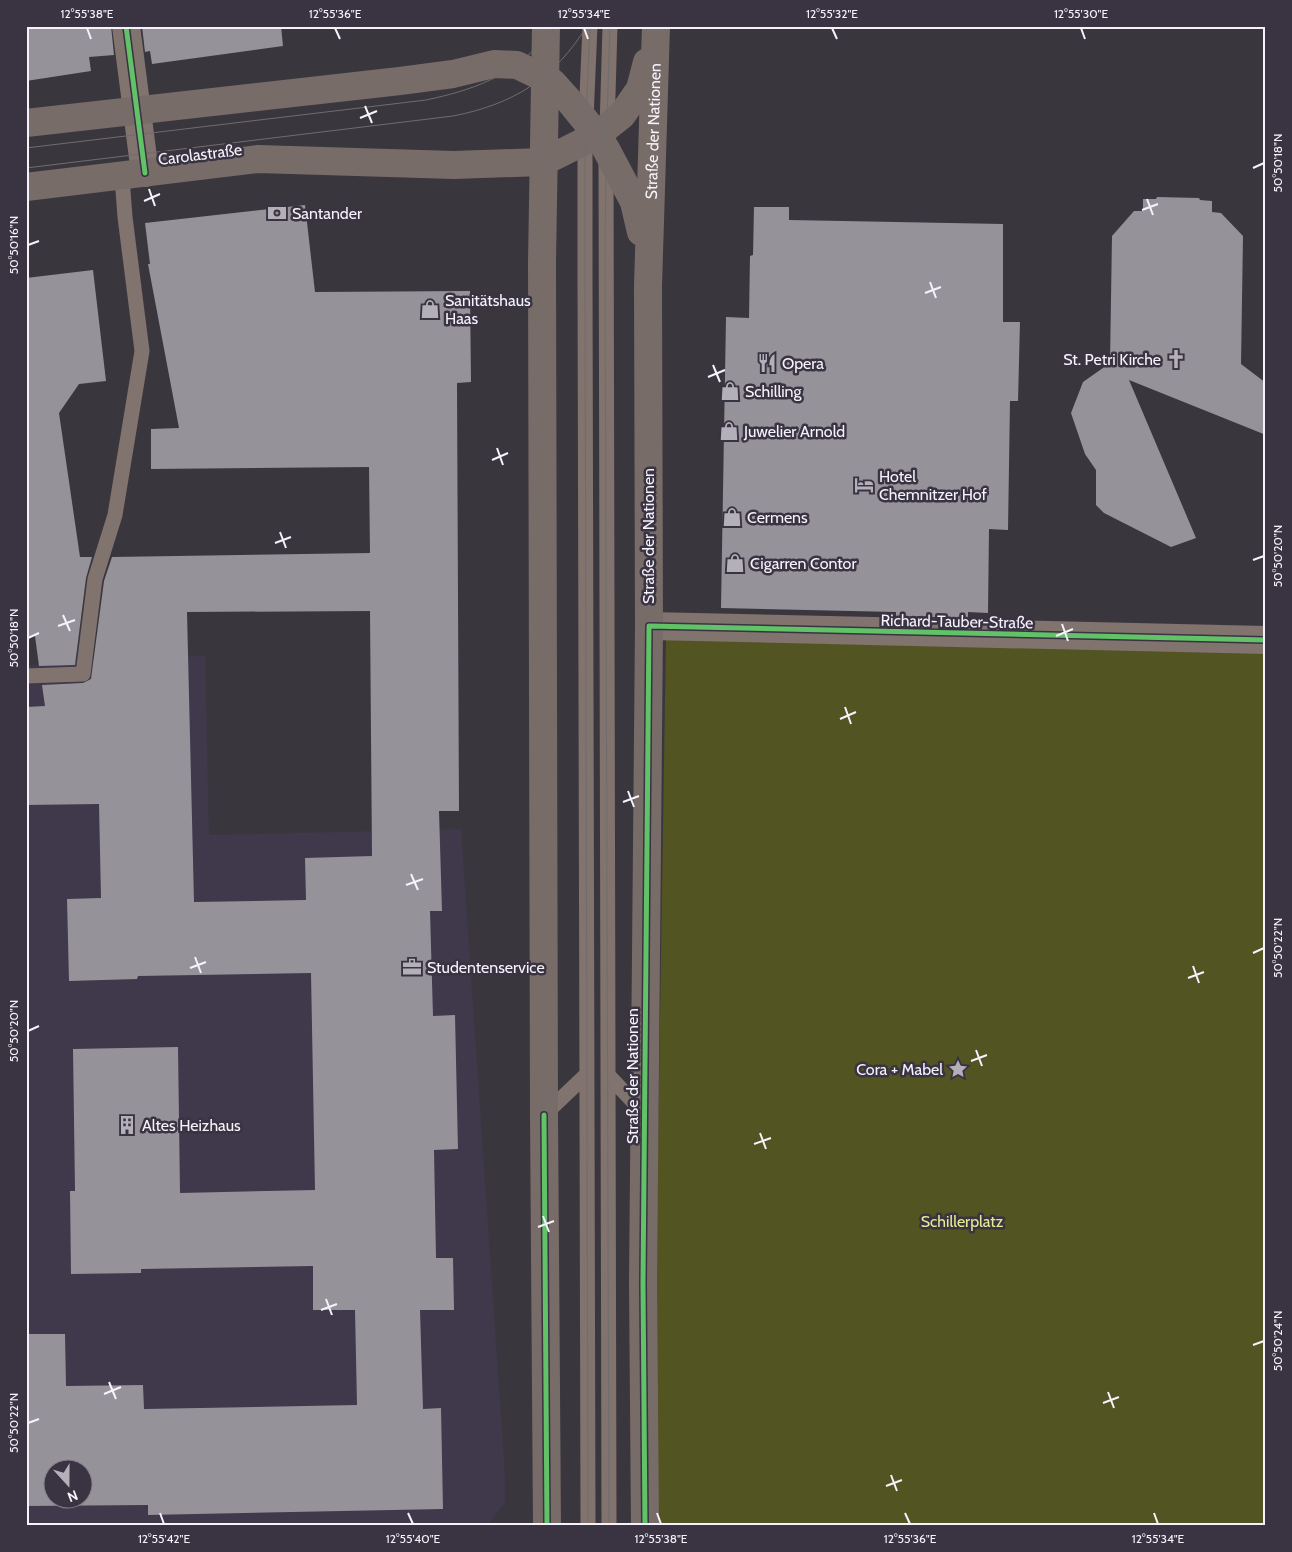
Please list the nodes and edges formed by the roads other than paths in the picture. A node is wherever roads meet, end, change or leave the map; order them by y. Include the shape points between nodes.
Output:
1 (126, 26) edge
2 (546, 26) edge
3 (590, 26) edge
4 (610, 26) edge
5 (656, 28) edge
6 (544, 78) junction
7 (138, 111) junction
8 (26, 123) edge
9 (596, 135) junction
10 (542, 162) junction
11 (134, 175) junction
12 (26, 187) edge
13 (648, 263) junction
14 (648, 626) junction
15 (1266, 640) edge
16 (26, 676) edge
17 (586, 1075) junction
18 (608, 1076) junction
19 (644, 1113) junction
20 (544, 1115) junction
21 (547, 1526) edge
22 (588, 1526) edge
23 (609, 1526) edge
24 (645, 1526) edge

1 - 7 street
2 - 6 main road
3 - 9 lane
4 - 9 lane
5 - 9 main road, Carolastraße via 640,89 622,115
5 - 13 main road, Straße der Nationen
6 - 7 main road via 517,65 494,64 453,74 400,81
6 - 9 main road via 553,83
6 - 10 main road
7 - 8 main road
7 - 11 street
9 - 10 main road, Carolastraße
9 - 13 main road via 634,202
9 - 17 lane
9 - 18 lane
10 - 11 main road, Carolastraße via 454,165 258,159
10 - 20 main road
11 - 12 main road, Carolastraße
11 - 16 lane via 125,217 142,352 115,515 95,579 83,674
13 - 14 main road, Straße der Nationen
14 - 15 street, Richard-Tauber-Straße
14 - 19 main road, Straße der Nationen
17 - 20 lane
17 - 22 lane
18 - 19 lane
18 - 23 lane
19 - 24 main road, Straße der Nationen
20 - 21 main road

